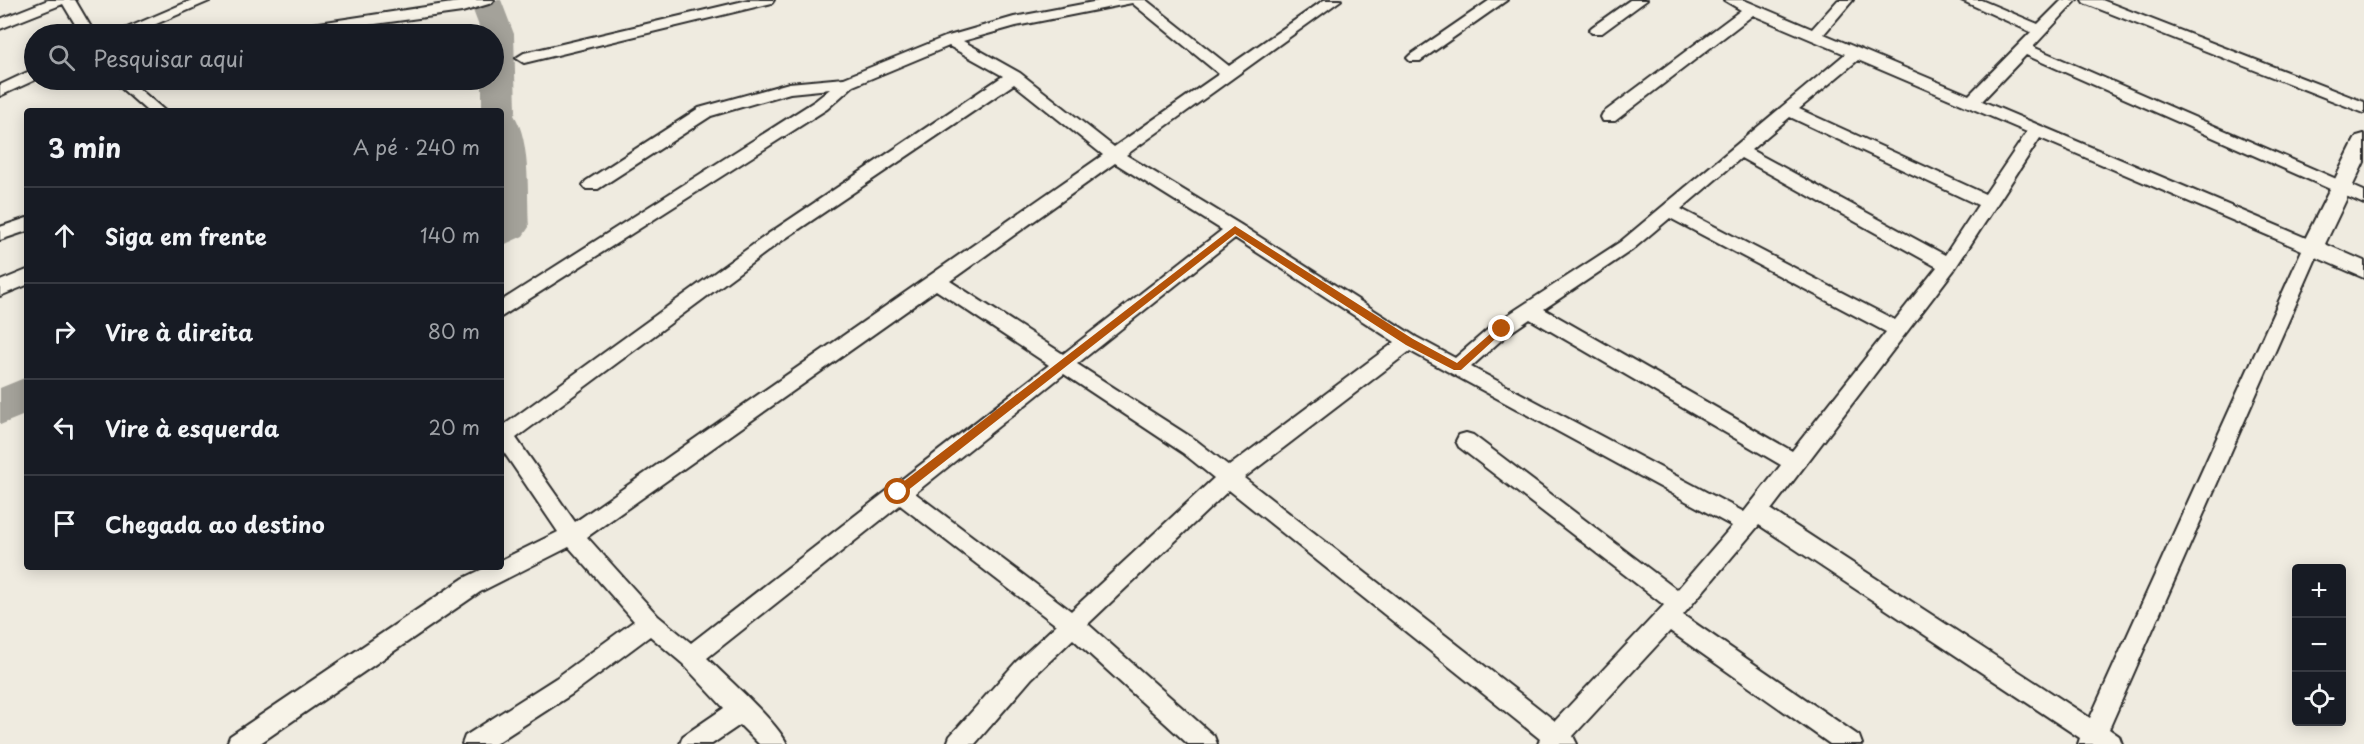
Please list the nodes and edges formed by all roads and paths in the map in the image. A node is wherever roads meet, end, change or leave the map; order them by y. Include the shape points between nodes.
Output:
1 (61, 0) edge
2 (68, 0) edge
3 (205, 0) edge
4 (487, 0) edge
5 (767, 0) edge
6 (1127, 0) edge
7 (1137, 0) edge
8 (1334, 0) edge
9 (1500, 0) edge
10 (1640, 0) edge
11 (1731, 0) edge
12 (1846, 0) edge
13 (1968, 0) edge
14 (2070, 0) edge
15 (2089, 0) edge
16 (1751, 9) junction
17 (0, 24) edge
18 (82, 24) edge
19 (146, 24) edge
20 (337, 24) edge
21 (1597, 30) dead end
22 (2042, 31) junction
23 (1815, 35) junction
24 (950, 40) junction
25 (2024, 49) junction
26 (1856, 53) junction
27 (524, 57) dead end
28 (1415, 58) dead end
29 (1230, 75) junction
30 (1014, 76) junction
31 (24, 79) edge
32 (847, 83) junction
33 (135, 90) edge
34 (0, 91) edge
35 (1973, 100) junction
36 (154, 108) edge
37 (2364, 108) edge
38 (1788, 110) junction
39 (1609, 117) dead end
40 (2037, 129) junction
41 (2364, 141) edge
42 (1741, 151) junction
43 (1114, 156) junction
44 (592, 186) dead end
45 (2341, 189) junction
46 (2364, 198) edge
47 (1989, 203) junction
48 (1669, 210) junction
49 (24, 225) edge
50 (1235, 229) junction
51 (0, 234) edge
52 (2312, 247) junction
53 (1948, 265) junction
54 (2364, 270) edge
55 (24, 278) edge
56 (936, 280) junction
57 (0, 289) edge
58 (504, 308) edge
59 (1530, 310) junction
60 (1899, 330) junction
61 (1409, 342) junction
62 (1063, 364) junction
63 (1457, 368) junction
64 (504, 433) edge
65 (504, 435) edge
66 (1466, 441) dead end
67 (1794, 462) junction
68 (1228, 478) junction
69 (898, 492) junction
70 (1752, 518) junction
71 (572, 535) junction
72 (504, 569) edge
73 (502, 570) edge
74 (1673, 610) junction
75 (650, 623) junction
76 (1073, 624) junction
77 (691, 657) junction
78 (742, 709) junction
79 (2098, 741) edge
80 (1557, 742) edge
81 (239, 744) edge
82 (474, 744) edge
83 (692, 744) edge
84 (775, 744) edge
85 (958, 744) edge
86 (1205, 744) edge
87 (1850, 744) edge

1 - 17 street
2 - 18 street
3 - 19 street
4 - 20 street via 462,8
5 - 27 street
6 - 24 street via 1014,22
7 - 29 street
8 - 29 street
9 - 28 street
10 - 21 street
11 - 16 street
12 - 23 street
13 - 22 street
14 - 22 street
15 - 37 street
16 - 23 street
16 - 39 street
22 - 25 street
23 - 26 street
24 - 30 street
24 - 32 street
25 - 35 street
25 - 45 street
26 - 35 street
26 - 38 street
29 - 43 street
30 - 43 street
30 - 64 street via 774,238
31 - 34 street
32 - 44 street via 789,88 705,112
32 - 58 street via 820,105
33 - 36 street
35 - 40 street
38 - 42 street
38 - 47 street
40 - 47 street
40 - 52 street
41 - 45 street
42 - 48 street
42 - 53 street
43 - 50 street
43 - 56 street
45 - 46 street
45 - 52 street
47 - 53 street
48 - 59 street via 1626,246
48 - 60 street
49 - 51 street
50 - 61 street
50 - 62 street
52 - 54 street
52 - 79 street
53 - 60 street
55 - 57 street
56 - 62 street
56 - 71 street
59 - 63 street
59 - 67 street
60 - 67 street
61 - 63 street
61 - 68 street
62 - 68 street via 1190,447
62 - 69 street
63 - 70 street
65 - 71 street
66 - 74 street
67 - 70 street
68 - 76 street
68 - 80 street
69 - 76 street
69 - 77 street
70 - 74 street
70 - 79 street via 1867,587
71 - 72 street
71 - 75 street
73 - 81 street via 472,585
74 - 80 street
74 - 87 street
75 - 77 street
75 - 82 street via 564,686
76 - 85 street via 1024,670
76 - 86 street
77 - 78 street
78 - 83 street
78 - 84 street

